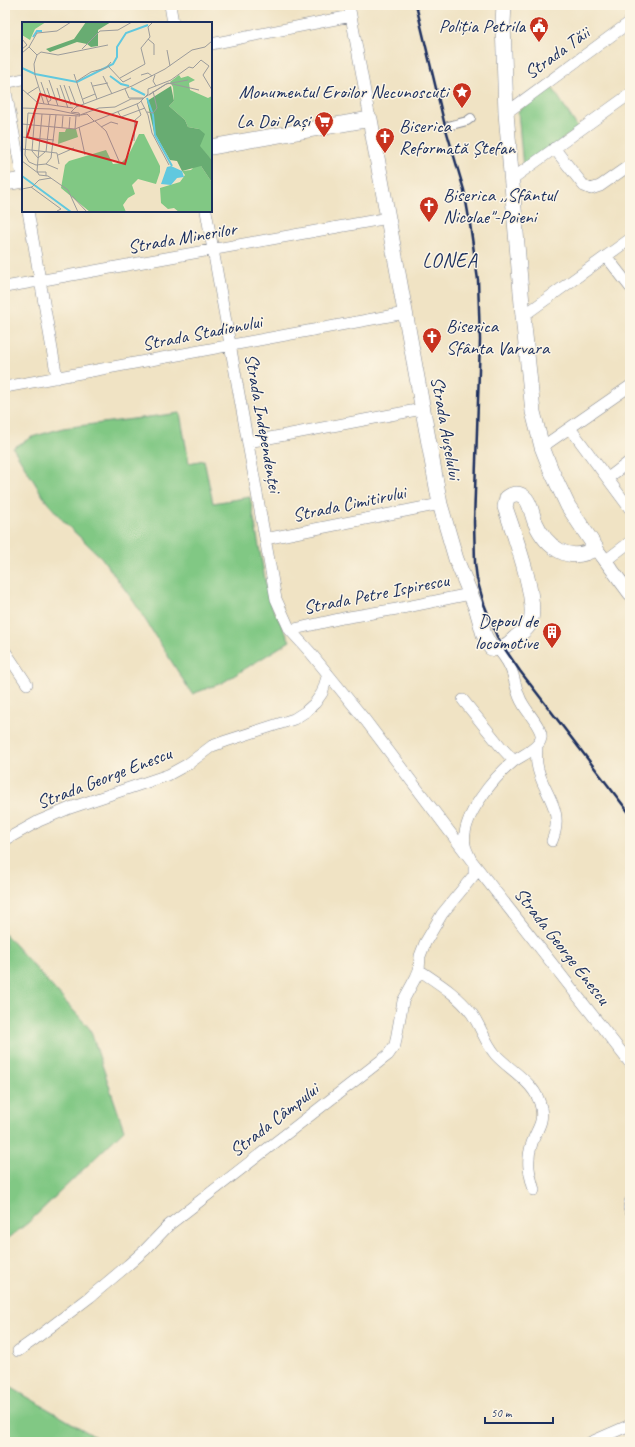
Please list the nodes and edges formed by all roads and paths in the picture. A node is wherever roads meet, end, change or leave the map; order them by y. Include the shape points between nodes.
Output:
1 (170, 5) edge
2 (349, 5) edge
3 (504, 5) edge
4 (351, 16) junction
5 (173, 22) edge
6 (630, 22) edge
7 (212, 44) edge
8 (22, 79) edge
9 (5, 83) edge
10 (5, 87) edge
11 (630, 94) edge
12 (506, 114) junction
13 (472, 118) dead end
14 (370, 119) junction
15 (448, 126) dead end
16 (212, 147) edge
17 (554, 148) junction
18 (630, 165) edge
19 (22, 175) edge
20 (512, 179) junction
21 (22, 180) edge
22 (5, 183) edge
23 (28, 212) edge
24 (206, 212) edge
25 (388, 218) junction
26 (630, 239) edge
27 (213, 250) junction
28 (606, 256) junction
29 (40, 281) junction
30 (5, 287) edge
31 (630, 287) edge
32 (405, 313) junction
33 (523, 316) junction
34 (230, 345) junction
35 (57, 378) junction
36 (630, 386) edge
37 (5, 387) edge
38 (422, 409) junction
39 (570, 428) junction
40 (248, 442) junction
41 (542, 448) junction
42 (630, 461) edge
43 (608, 478) junction
44 (440, 504) junction
45 (630, 509) edge
46 (266, 539) junction
47 (630, 542) edge
48 (596, 548) junction
49 (605, 561) junction
50 (470, 594) junction
51 (630, 594) edge
52 (293, 634) junction
53 (498, 649) junction
54 (5, 651) edge
55 (328, 674) junction
56 (27, 684) dead end
57 (463, 700) dead end
58 (537, 745) junction
59 (514, 761) junction
60 (5, 840) edge
61 (552, 841) dead end
62 (475, 865) junction
63 (418, 970) junction
64 (630, 1063) edge
65 (534, 1190) dead end
66 (630, 1202) edge
67 (630, 1211) edge
68 (18, 1351) dead end
69 (630, 1425) edge
70 (591, 1442) edge

1 - 5 street
2 - 4 street, Strada Aușelului
3 - 12 main road via 502,23
4 - 7 street
4 - 14 street, Strada Aușelului
6 - 12 street, Strada Tăii
8 - 9 street
10 - 19 street
11 - 17 street
12 - 20 main road
13 - 15 street
14 - 16 main road
14 - 25 main road, Strada Aușelului
17 - 18 street via 584,186 591,189
17 - 20 street
20 - 33 main road
21 - 22 main road
23 - 29 street
24 - 27 street, Strada Independenței
25 - 27 street, Strada Minerilor
25 - 32 main road, Strada Aușelului
26 - 28 street
27 - 29 street, Strada Minerilor
27 - 34 street, Strada Independenței
28 - 31 street
28 - 33 street
29 - 30 street, Strada Minerilor
29 - 35 street
32 - 34 street, Strada Stadionului
32 - 38 main road, Strada Aușelului
33 - 41 main road via 530,391
34 - 35 street, Strada Stadionului
34 - 40 street, Strada Independenței
35 - 37 street, Strada Stadionului
36 - 39 street
38 - 40 street
38 - 44 main road, Strada Aușelului
39 - 41 street
39 - 43 street
40 - 46 street, Strada Independenței
41 - 48 main road via 565,499
42 - 43 street
43 - 45 street
44 - 46 street, Strada Cimitirului
44 - 50 main road, Strada Aușelului via 452,547
46 - 52 street, Strada Independenței via 276,599
47 - 49 street
48 - 49 street
48 - 53 main road via 580,555 561,552 544,537 525,497 514,494 507,498 505,507 529,586 531,614 528,626 504,647
49 - 51 street
50 - 52 street, Strada Petre Ispirescu via 343,618
50 - 53 main road, Strada Aușelului via 488,643 491,648
52 - 55 street, Strada George Enescu
53 - 58 street via 513,673 520,700 541,732 541,739
54 - 56 street
55 - 60 street, Strada George Enescu via 315,704 294,719 212,746 168,775 70,808 39,821
55 - 62 street, Strada George Enescu via 366,720
57 - 59 street
58 - 59 street
58 - 61 street via 536,763 554,805 556,819
59 - 62 street via 491,785 477,804 469,821 465,845
62 - 63 street, Strada Câmpului via 474,875 442,914 429,936 420,956
62 - 64 street, Strada George Enescu
63 - 65 street via 455,996 472,1014 487,1044 528,1083 536,1095 541,1108 541,1122 528,1156 528,1170
63 - 68 street, Strada Câmpului via 403,1001 396,1045 388,1055 168,1225 145,1250 117,1274
66 - 67 street
69 - 70 street

